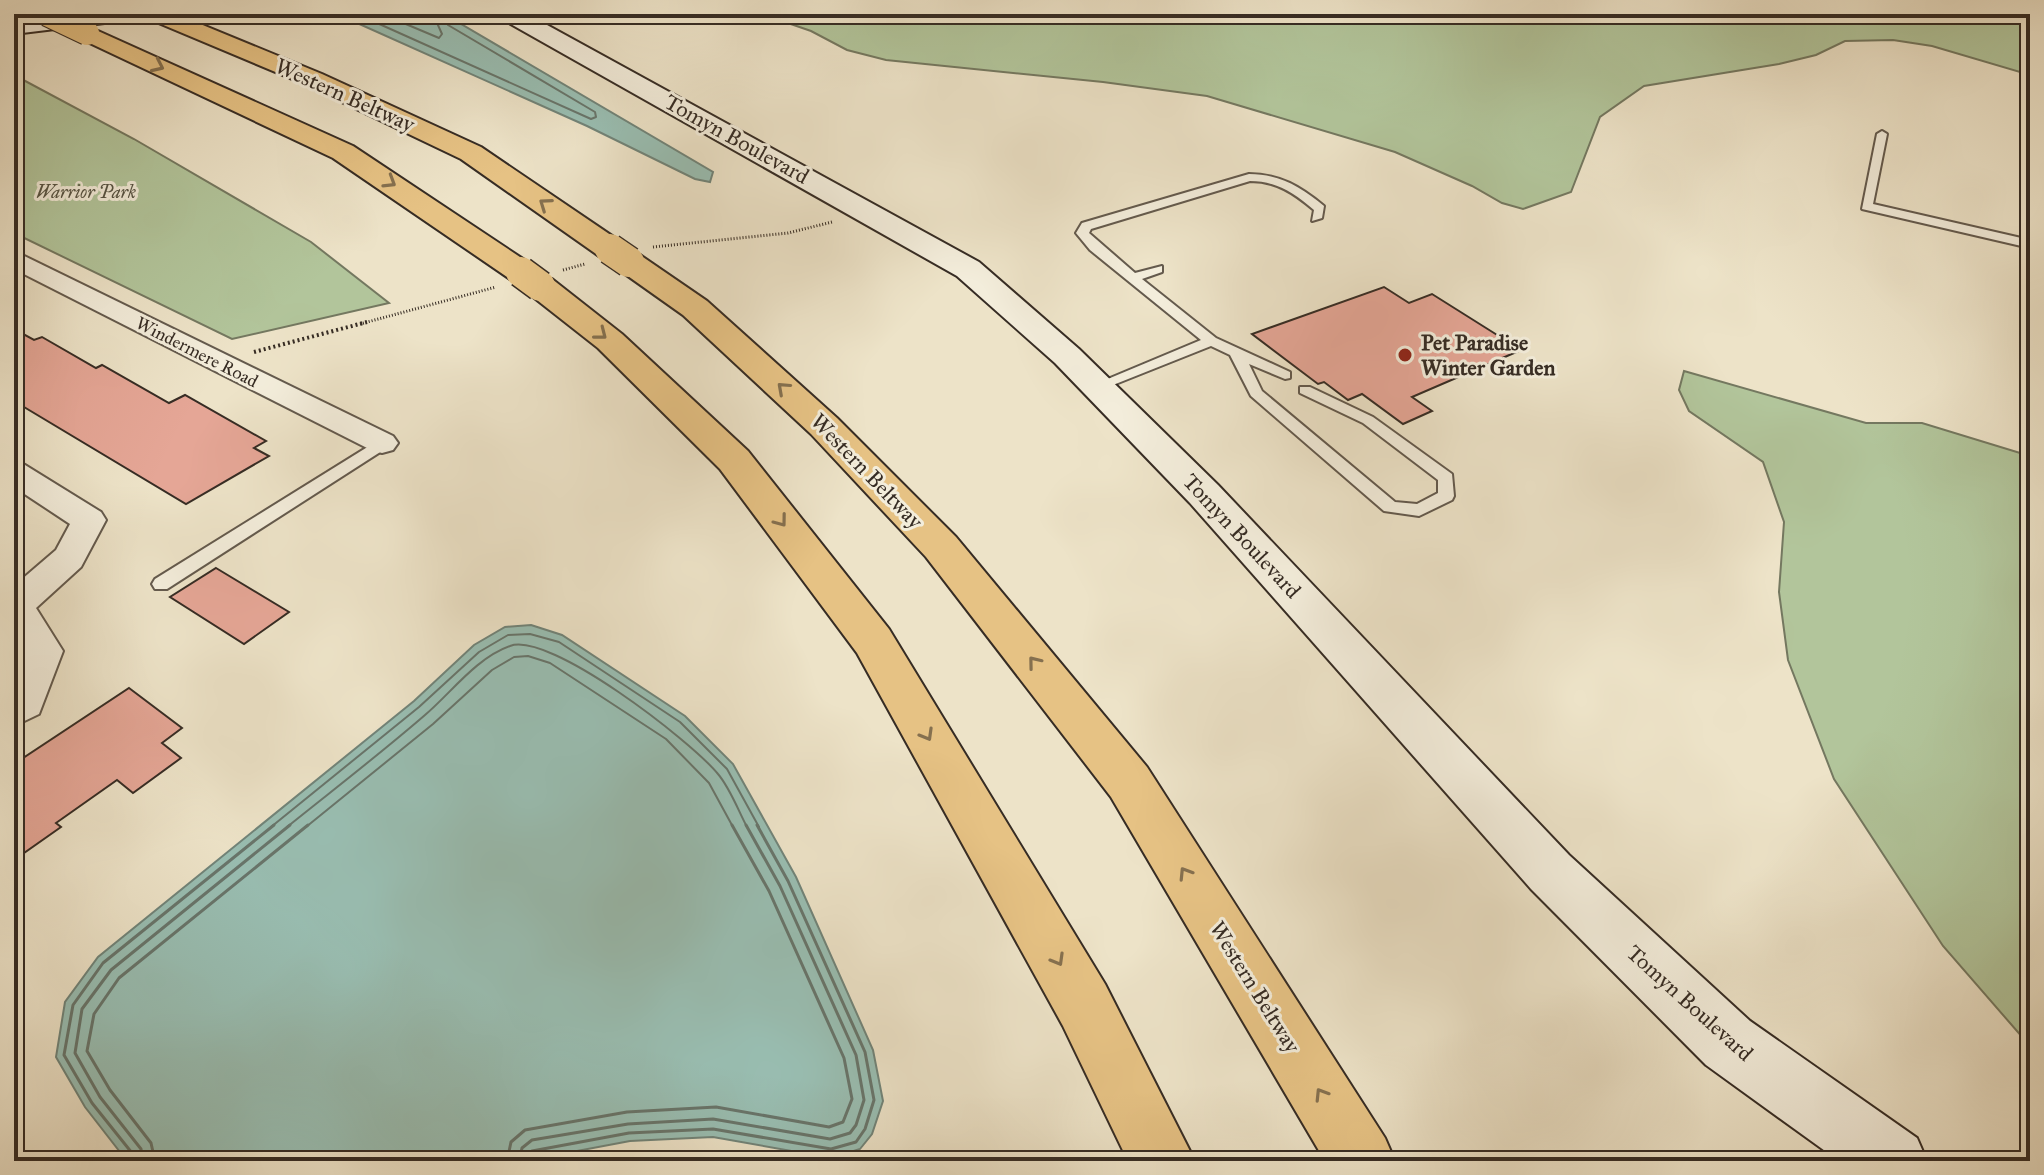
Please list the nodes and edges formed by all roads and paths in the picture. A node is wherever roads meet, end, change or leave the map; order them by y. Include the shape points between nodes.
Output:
1 (47, 14) edge
2 (121, 14) edge
3 (510, 14) edge
4 (186, 17) edge
5 (14, 27) edge
6 (1882, 134) dead end
7 (1316, 218) dead end
8 (2030, 244) edge
9 (20, 267) edge
10 (1157, 269) dead end
11 (1132, 278) junction
12 (1211, 341) junction
13 (1237, 355) junction
14 (1285, 375) dead end
15 (1098, 386) junction
16 (1305, 390) dead end
17 (382, 443) joint
18 (14, 472) edge
19 (161, 584) dead end
20 (14, 710) edge
21 (1162, 1161) edge
22 (1362, 1161) edge
23 (1894, 1161) edge

1 -> 21 highway, bridge via 343,152 530,279 610,341 734,460 873,641 1084,1005
2 - 5 street
3 - 15 street, Tomyn Boulevard via 968,269
22 -> 4 highway, Western Beltway via 1129,782 951,559 824,426 695,308 471,153
6 - 8 lane via 1866,206
7 - 11 lane via 1320,209 1288,184 1257,177 1086,226 1082,233
9 - 17 street, Windermere Road
10 - 11 lane
11 - 12 lane
12 - 13 lane
12 - 15 lane
13 - 14 lane
13 - 16 lane via 1256,393 1390,507 1419,510 1446,496 1446,478 1368,420
15 - 23 street, Tomyn Boulevard via 1561,883 1728,1043
17 - 19 lane
18 - 20 street via 89,520 69,558 16,605 44,651 25,703

